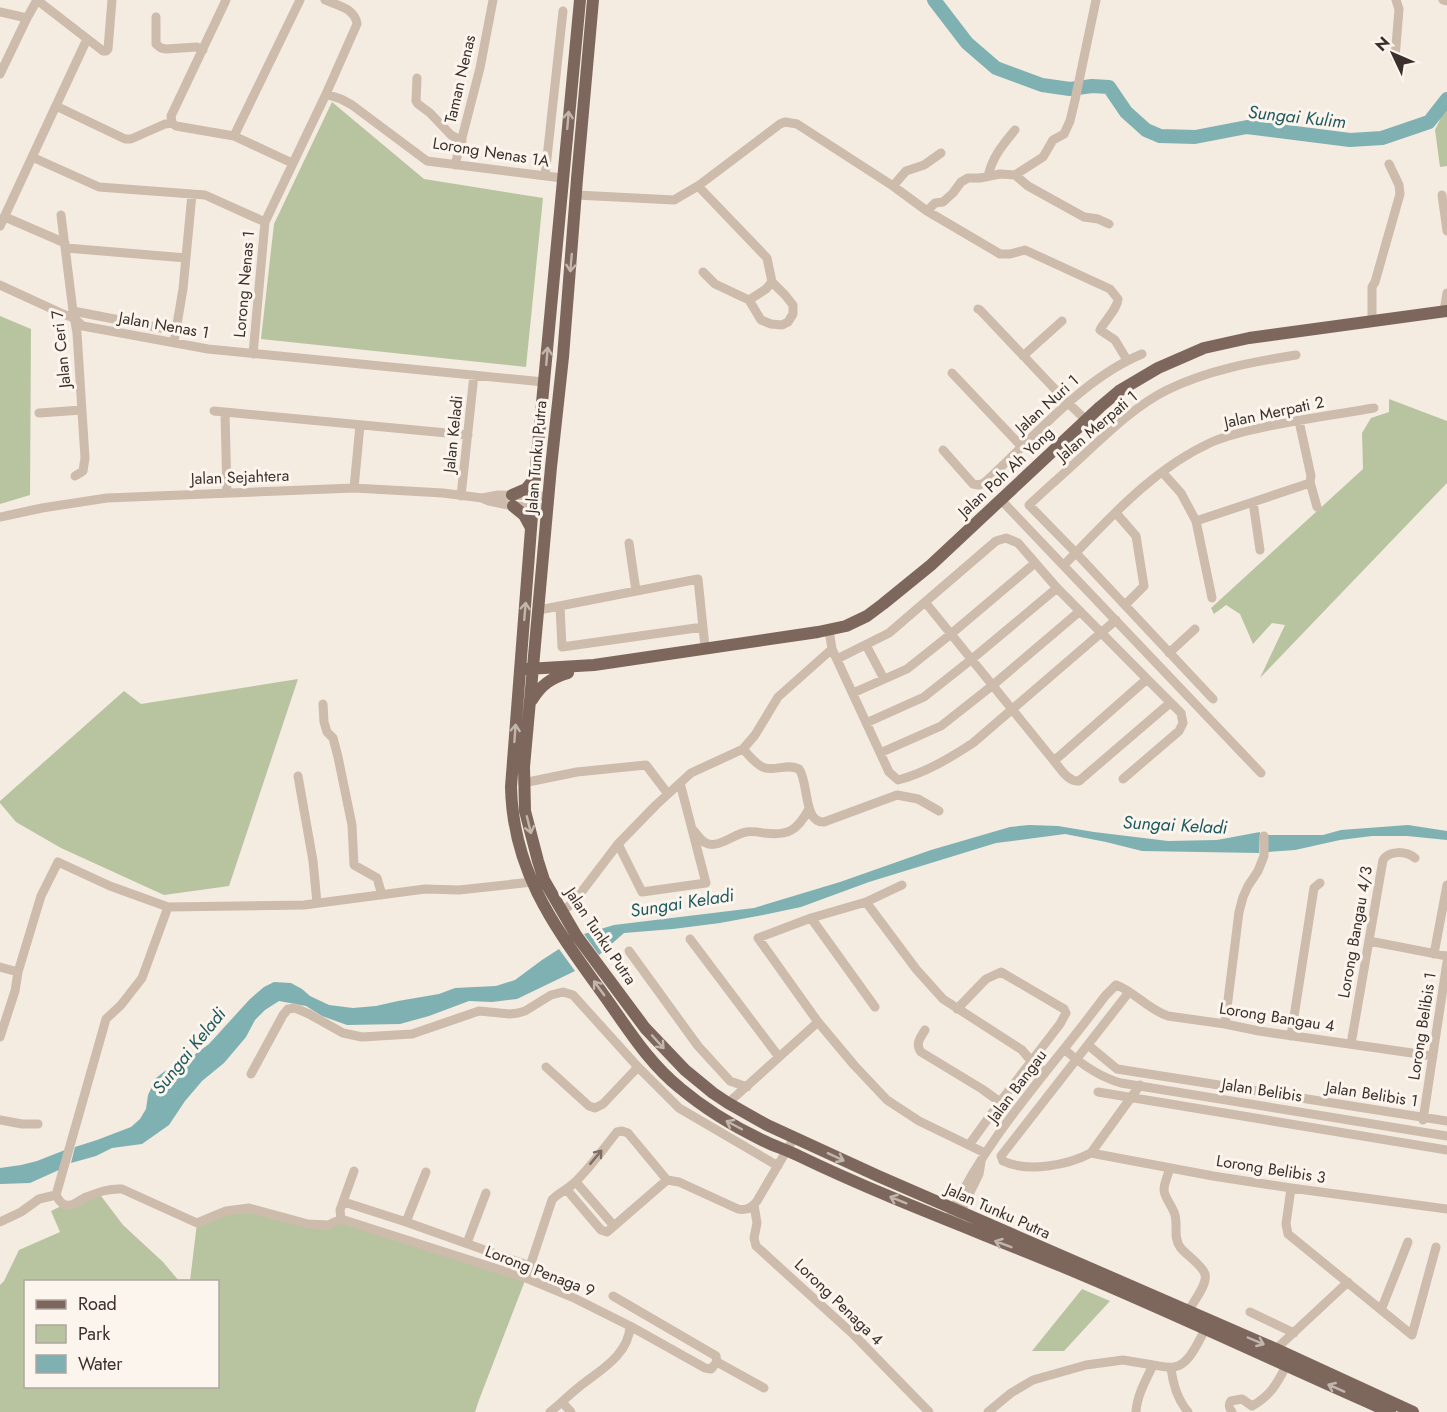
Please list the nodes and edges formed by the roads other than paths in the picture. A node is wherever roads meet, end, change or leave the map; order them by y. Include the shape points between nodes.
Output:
1 (112, 0) edge
2 (226, 0) edge
3 (300, 0) edge
4 (325, 0) edge
5 (493, 0) edge
6 (580, 0) edge
7 (593, 0) edge
8 (1096, 0) edge
9 (1396, 0) edge
10 (1443, 0) edge
11 (1447, 1) edge
12 (563, 11) dead end
13 (0, 12) edge
14 (156, 17) dead end
15 (27, 18) junction
16 (87, 39) junction
17 (203, 50) junction
18 (1395, 58) dead end
19 (0, 74) edge
20 (417, 78) dead end
21 (326, 94) junction
22 (56, 106) junction
23 (172, 123) junction
24 (1015, 130) dead end
25 (234, 135) junction
26 (462, 141) junction
27 (941, 153) dead end
28 (32, 157) junction
29 (579, 157) junction
30 (292, 163) junction
31 (1389, 164) dead end
32 (455, 165) junction
33 (1015, 175) junction
34 (545, 176) junction
35 (988, 176) junction
36 (562, 178) junction
37 (698, 186) junction
38 (893, 186) junction
39 (192, 194) junction
40 (1442, 195) dead end
41 (576, 200) junction
42 (927, 212) junction
43 (61, 216) dead end
44 (2, 222) edge
45 (265, 222) junction
46 (1108, 224) dead end
47 (1447, 231) edge
48 (65, 245) junction
49 (186, 258) junction
50 (703, 272) dead end
51 (772, 282) junction
52 (0, 285) edge
53 (1447, 292) edge
54 (749, 300) junction
55 (978, 309) dead end
56 (1446, 311) edge
57 (73, 314) junction
58 (1062, 321) dead end
59 (1372, 321) junction
60 (176, 331) junction
61 (174, 342) junction
62 (253, 354) junction
63 (1142, 354) dead end
64 (1296, 355) dead end
65 (1023, 356) junction
66 (1126, 360) junction
67 (952, 373) dead end
68 (474, 375) junction
69 (544, 382) junction
70 (1068, 404) junction
71 (1374, 408) dead end
72 (82, 410) junction
73 (214, 411) dead end
74 (39, 413) dead end
75 (225, 413) junction
76 (1086, 420) junction
77 (1299, 420) junction
78 (360, 425) junction
79 (468, 435) junction
80 (1022, 447) junction
81 (943, 450) dead end
82 (1162, 472) junction
83 (75, 476) dead end
84 (535, 477) junction
85 (1310, 482) junction
86 (354, 488) junction
87 (227, 493) junction
88 (461, 496) junction
89 (1001, 500) junction
90 (512, 501) junction
91 (533, 502) junction
92 (548, 502) junction
93 (1252, 502) junction
94 (1317, 507) dead end
95 (1116, 513) junction
96 (0, 517) edge
97 (1196, 521) junction
98 (531, 536) junction
99 (629, 543) dead end
100 (1260, 550) dead end
101 (1076, 553) junction
102 (1035, 563) junction
103 (1064, 566) junction
104 (1057, 588) junction
105 (636, 591) junction
106 (1212, 598) dead end
107 (925, 602) junction
108 (1125, 605) junction
109 (560, 606) junction
110 (539, 610) junction
111 (1080, 611) junction
112 (1116, 620) junction
113 (703, 627) junction
114 (1195, 629) dead end
115 (829, 630) junction
116 (1101, 633) junction
117 (951, 634) junction
118 (536, 637) junction
119 (866, 645) junction
120 (705, 647) junction
121 (832, 649) junction
122 (1169, 652) junction
123 (837, 659) junction
124 (972, 659) junction
125 (568, 669) junction
126 (533, 673) junction
127 (519, 674) junction
128 (884, 679) junction
129 (1147, 679) junction
130 (993, 685) junction
131 (853, 693) junction
132 (1213, 699) dead end
133 (1170, 703) junction
134 (322, 704) dead end
135 (1012, 709) junction
136 (528, 719) junction
137 (866, 723) junction
138 (743, 749) junction
139 (880, 753) junction
140 (1054, 761) junction
141 (1261, 773) dead end
142 (298, 776) dead end
143 (1123, 779) dead end
144 (523, 783) junction
145 (680, 783) junction
146 (668, 794) junction
147 (809, 809) junction
148 (939, 811) dead end
149 (819, 822) junction
150 (799, 824) junction
151 (692, 829) junction
152 (1264, 836) dead end
153 (618, 844) junction
154 (1415, 858) dead end
155 (532, 882) junction
156 (1320, 883) dead end
157 (902, 885) dead end
158 (1447, 885) edge
159 (382, 895) junction
160 (866, 902) junction
161 (317, 903) junction
162 (168, 907) junction
163 (561, 910) junction
164 (811, 918) junction
165 (571, 938) junction
166 (690, 939) dead end
167 (1369, 941) junction
168 (629, 951) dead end
169 (1434, 954) junction
170 (1447, 956) edge
171 (1447, 962) edge
172 (0, 967) edge
173 (18, 972) junction
174 (1127, 990) junction
175 (875, 1007) dead end
176 (957, 1009) junction
177 (1443, 1017) edge
178 (818, 1022) junction
179 (1226, 1024) junction
180 (925, 1030) dead end
181 (1291, 1036) junction
182 (0, 1037) edge
183 (1351, 1044) junction
184 (1088, 1045) junction
185 (1064, 1049) junction
186 (1433, 1056) junction
187 (779, 1057) junction
188 (1076, 1060) junction
189 (1032, 1062) junction
190 (546, 1067) dead end
191 (638, 1067) junction
192 (1045, 1073) junction
193 (250, 1074) dead end
194 (1140, 1085) junction
195 (747, 1087) junction
196 (1098, 1092) dead end
197 (1131, 1098) junction
198 (1000, 1102) junction
199 (728, 1103) junction
200 (1424, 1117) junction
201 (0, 1120) edge
202 (1447, 1120) edge
203 (38, 1124) dead end
204 (1421, 1131) junction
205 (1447, 1136) edge
206 (794, 1138) junction
207 (969, 1146) junction
208 (787, 1150) junction
209 (1447, 1150) edge
210 (1091, 1153) junction
211 (983, 1157) junction
212 (778, 1166) junction
213 (1170, 1168) junction
214 (354, 1171) dead end
215 (426, 1172) dead end
216 (667, 1180) junction
217 (576, 1182) junction
218 (1291, 1188) junction
219 (567, 1190) junction
220 (486, 1193) dead end
221 (56, 1195) junction
222 (963, 1198) junction
223 (344, 1202) junction
224 (754, 1205) junction
225 (1447, 1209) edge
226 (955, 1214) junction
227 (341, 1219) junction
228 (0, 1222) edge
229 (406, 1222) junction
230 (614, 1226) junction
231 (1408, 1242) dead end
232 (467, 1243) junction
233 (1436, 1247) dead end
234 (530, 1266) junction
235 (526, 1278) junction
236 (1348, 1282) junction
237 (613, 1296) dead end
238 (1381, 1310) junction
239 (1188, 1311) junction
240 (1250, 1312) dead end
241 (630, 1326) junction
242 (1206, 1330) junction
243 (1294, 1333) junction
244 (1276, 1349) junction
245 (717, 1359) junction
246 (1153, 1365) junction
247 (1286, 1366) junction
248 (1171, 1368) junction
249 (764, 1388) dead end
250 (562, 1402) junction
251 (1250, 1409) edge
252 (550, 1412) edge
253 (571, 1412) edge
254 (929, 1412) edge
255 (988, 1412) edge
256 (1136, 1412) edge
257 (1188, 1412) edge
258 (1232, 1412) edge
259 (1390, 1412) edge
260 (1413, 1412) edge

1 - 16 street via 108,49 103,51
2 - 17 street
3 - 25 street
4 - 21 street, Lorong Nenas 1 via 350,11 357,24
5 - 26 street, Taman Nenas
36 -> 6 main road, Jalan Tunku Putra
7 - 29 main road, Jalan Tunku Putra
8 - 33 street via 1064,134 1053,140 1043,157
9 - 18 street via 1399,9
10 - 11 street
12 - 34 street
13 - 15 street
14 - 17 street via 156,44 161,48
15 - 16 street via 37,0
15 - 19 street
16 - 22 street
17 - 23 street via 171,116
20 - 26 street via 418,104
21 - 30 street, Lorong Nenas 1
21 - 32 street, Lorong Nenas 1A via 352,105 427,161
22 - 23 street via 125,139
22 - 28 street
23 - 25 street
24 - 35 street via 999,149
25 - 30 street
26 - 32 street, Taman Nenas
27 - 38 street via 906,171
28 - 39 street via 99,187
28 - 44 street
29 - 36 main road
29 - 41 main road, Jalan Tunku Putra
30 - 45 street, Lorong Nenas 1
31 - 59 street via 1400,194 1372,287
32 - 34 street, Lorong Nenas 1A
33 - 35 street
33 - 46 street via 1084,217
34 - 36 street, Lorong Nenas 1A
35 - 42 street via 961,182 943,202 935,203
36 - 41 main road
69 -> 36 main road, Jalan Tunku Putra
37 - 38 street via 785,122 797,124
37 - 41 street via 674,200
37 - 51 street via 767,258
38 - 42 street
39 - 45 street via 205,195
39 - 49 street
40 - 47 street
41 -> 92 main road, Jalan Tunku Putra
42 - 66 street via 1000,254 1025,250 1110,289 1118,304 1100,330 1115,340
43 - 48 street, Jalan Ceri 7
44 - 48 street
45 - 62 street, Lorong Nenas 1
48 - 49 street
48 - 57 street, Jalan Ceri 7
49 - 60 street
50 - 54 street via 715,284
51 - 54 street
51 - 54 street via 793,305 788,322 782,325 761,320
52 - 57 street via 63,314
53 - 56 street
55 - 65 street
56 - 59 main road, Jalan Poh Ah Yong
57 - 60 street, Jalan Nenas 1
57 - 61 street, Jalan Nenas 1 via 83,326
57 - 72 street, Jalan Ceri 7
58 - 65 street
59 - 76 main road, Jalan Poh Ah Yong via 1204,348 1119,391
60 - 61 street
61 - 62 street, Jalan Nenas 1
62 - 68 street, Lorong Nenas 1
63 - 66 street, Jalan Nuri 1
64 - 101 street, Jalan Merpati 1 via 1245,363 1197,377 1144,404 1120,422 1029,505
65 - 70 street
66 - 70 street, Jalan Nuri 1
67 - 80 street
68 - 69 street, Lorong Nenas 1
68 - 79 street, Jalan Keladi
69 - 84 main road, Jalan Tunku Putra
70 - 76 street
70 - 80 street, Jalan Nuri 1
71 - 77 street, Jalan Merpati 2
72 - 74 street
72 - 83 street, Jalan Ceri 7 via 85,458 83,471
73 - 75 street
75 - 78 street
75 - 87 street
76 - 89 main road, Jalan Poh Ah Yong
77 - 82 street, Jalan Merpati 2 via 1222,438
77 - 85 street
78 - 79 street
78 - 86 street
79 - 88 street, Jalan Keladi
80 - 81 street, Jalan Nuri 1 via 979,485 973,484
82 - 95 street, Jalan Merpati 2
82 - 97 street via 1187,501
84 - 90 main road
84 - 91 main road, Jalan Tunku Putra
85 - 93 street
85 - 94 street
86 - 87 street, Jalan Sejahtera
86 - 88 street, Jalan Sejahtera
87 - 96 street, Jalan Sejahtera via 107,498
88 - 90 street, Jalan Sejahtera via 498,495
89 - 103 street
89 - 115 main road, Jalan Poh Ah Yong via 931,566 883,604 867,616
90 - 91 street, Jalan Sejahtera
90 - 98 main road via 524,515
91 - 92 street, Jalan Sejahtera
91 - 98 main road, Jalan Tunku Putra
92 - 110 main road, Jalan Tunku Putra
93 - 97 street
93 - 100 street
95 - 101 street, Jalan Merpati 2
95 - 108 street via 1136,536 1144,586
97 - 106 street
127 -> 98 main road, Jalan Tunku Putra
99 - 105 street
101 - 103 street, Jalan Merpati 2
101 - 108 street
102 - 104 street
102 - 107 street via 1018,543 1006,538 996,541
102 - 117 street
103 - 112 street
104 - 111 street
104 - 124 street
105 - 109 street
105 - 113 street via 698,579
107 - 117 street
107 - 119 street via 889,633
108 - 122 street
109 - 110 street
109 - 113 street via 562,647
110 - 118 main road, Jalan Tunku Putra
111 - 116 street
111 - 130 street
112 - 116 street
112 - 141 street
113 - 120 street
114 - 122 street
115 - 120 main road, Jalan Poh Ah Yong
115 - 121 street
116 - 129 street
116 - 135 street
117 - 124 street
117 - 128 street via 907,669
118 - 125 main road via 546,657
118 - 126 main road, Jalan Tunku Putra
119 - 123 street
119 - 128 street
120 - 125 main road, Jalan Poh Ah Yong
121 - 123 street
121 - 138 street via 778,697
122 - 132 street
123 - 131 street
124 - 130 street
124 - 137 street via 924,697
125 - 126 main road, Jalan Poh Ah Yong
125 - 136 main road via 541,686 531,701
126 - 127 main road, Jalan Poh Ah Yong
126 - 136 main road, Jalan Tunku Putra
155 -> 127 main road, Jalan Tunku Putra via 511,806
128 - 131 street
129 - 133 street
129 - 140 street
130 - 135 street
130 - 139 street via 941,726
131 - 137 street
133 - 140 street via 1079,781 1070,779
133 - 143 street via 1181,713 1183,723 1179,731
134 - 159 street via 352,825 354,865 376,878
135 - 139 street via 973,743 911,776 898,780 889,772
135 - 140 street
136 - 144 main road, Jalan Tunku Putra
137 - 139 street
138 - 145 street via 691,773
138 - 147 street via 767,769 799,769
142 - 161 street
144 - 146 street via 577,772 646,765
144 -> 163 main road, Jalan Tunku Putra via 525,811 538,861
145 - 146 street
145 - 151 street
146 - 153 street
147 - 149 street
147 - 150 street
148 - 149 street via 918,799 897,795
149 - 150 street
150 - 151 street via 785,833 745,832 712,844 704,842
151 - 153 street via 705,883 642,892
152 - 179 street via 1264,856 1245,891 1239,912
153 - 163 street via 573,903
154 - 167 street, Lorong Bangau 4/3 via 1393,853 1383,860
155 - 159 street
155 - 165 main road, Jalan Tunku Putra via 546,910
156 - 181 street via 1314,888
157 - 160 street
158 - 169 street
159 - 161 street
160 - 164 street
160 - 176 street via 916,969
161 - 162 street
162 - 173 street via 58,862 41,896
162 - 221 street via 142,978 106,1019
163 - 165 main road, Jalan Tunku Putra
164 - 175 street
164 - 178 street via 758,938
165 -> 199 main road, Jalan Tunku Putra via 597,963 668,1054
208 -> 165 main road, Jalan Tunku Putra via 724,1120 662,1072 585,969
166 - 187 street
167 - 169 street, Lorong Belibis 1
167 - 183 street, Lorong Bangau 4/3
168 - 195 street via 698,1046 730,1082
169 - 170 street, Lorong Belibis 1
171 - 177 street, Lorong Belibis 1
172 - 173 street
173 - 182 street
174 - 179 street, Lorong Bangau 4 via 1162,1014
174 - 184 street
174 - 185 street, Jalan Bangau via 1113,986
176 - 189 street via 1022,1050
176 - 189 street via 986,979 1001,972 1064,1009 1064,1018
177 - 186 street, Lorong Belibis 1
178 - 187 street
178 - 207 street via 887,1100
179 - 181 street, Lorong Bangau 4
180 - 198 street via 918,1041 921,1052
181 - 183 street, Lorong Bangau 4
183 - 186 street, Lorong Bangau 4
184 - 188 street
184 - 200 street, Jalan Belibis 1 via 1117,1069
185 - 188 street, Jalan Belibis
185 - 192 street, Jalan Bangau
186 - 200 street, Lorong Belibis 1
187 - 195 street
188 - 194 street, Jalan Belibis via 1102,1077
188 - 210 street via 1001,1156 1011,1165 1039,1167
189 - 192 street
189 - 198 street
190 - 191 street via 595,1108
191 - 193 street via 573,995 563,992 518,1013 479,1011 412,1034 363,1037 343,1033 295,1008 288,1009
191 - 212 street via 679,1108
192 - 211 street, Jalan Bangau
194 - 197 street
194 - 204 street, Jalan Belibis
195 - 199 street
196 - 197 street
197 - 209 street
197 - 210 street
198 - 207 street
199 - 206 main road, Jalan Tunku Putra
200 - 202 street, Jalan Belibis 1
200 - 204 street, Lorong Belibis 1
201 - 203 street
204 - 205 street, Jalan Belibis
206 - 208 street
206 -> 226 main road, Jalan Tunku Putra
207 - 211 street
208 - 212 street
226 -> 208 main road, Jalan Tunku Putra via 847,1179
210 - 213 street, Lorong Belibis 3
211 - 222 street, Jalan Bangau via 979,1174
212 - 224 street
213 - 218 street, Lorong Belibis 3
213 - 239 street via 1164,1190 1177,1222 1176,1240 1206,1275 1205,1284
214 - 223 street
215 - 229 street
217 -> 216 street via 617,1132 622,1131 628,1133
216 - 224 street via 738,1209
216 - 230 street
217 - 219 street
217 - 230 street
218 - 225 street, Lorong Belibis 3
218 - 236 street via 1288,1234
219 - 230 street via 601,1230 608,1232
219 - 234 street via 552,1200
220 - 232 street
221 - 227 street via 63,1205 70,1206 103,1191 122,1189 197,1224 226,1211 249,1208 308,1224 328,1225
221 - 228 street via 39,1199
222 - 226 street, Jalan Bangau
222 - 226 street via 949,1204
223 - 227 street
223 - 229 street
224 - 254 street, Lorong Penaga 4 via 756,1246 854,1335
226 - 239 main road, Jalan Tunku Putra
242 -> 226 main road, Jalan Tunku Putra via 984,1236
227 - 235 street, Lorong Penaga 9
229 - 232 street
231 - 238 street
232 - 234 street
233 - 238 street via 1412,1335
234 - 235 street
235 - 241 street, Lorong Penaga 9
236 - 238 street
236 - 243 street
237 - 245 street
239 -> 244 main road, Jalan Tunku Putra
240 - 243 street
241 - 245 street, Lorong Penaga 9 via 705,1368 711,1369
241 - 250 street via 617,1356
242 - 247 main road, Jalan Tunku Putra
242 - 248 street via 1188,1359
243 - 244 street
244 - 260 main road, Jalan Tunku Putra
245 - 249 street
246 - 248 street
246 - 255 street via 1124,1360 1086,1365 1033,1380
246 - 256 street
247 - 251 street via 1265,1399
259 -> 247 main road, Jalan Tunku Putra
248 - 257 street via 1178,1398
250 - 252 street
250 - 253 street
251 - 258 street via 1242,1399 1229,1403

